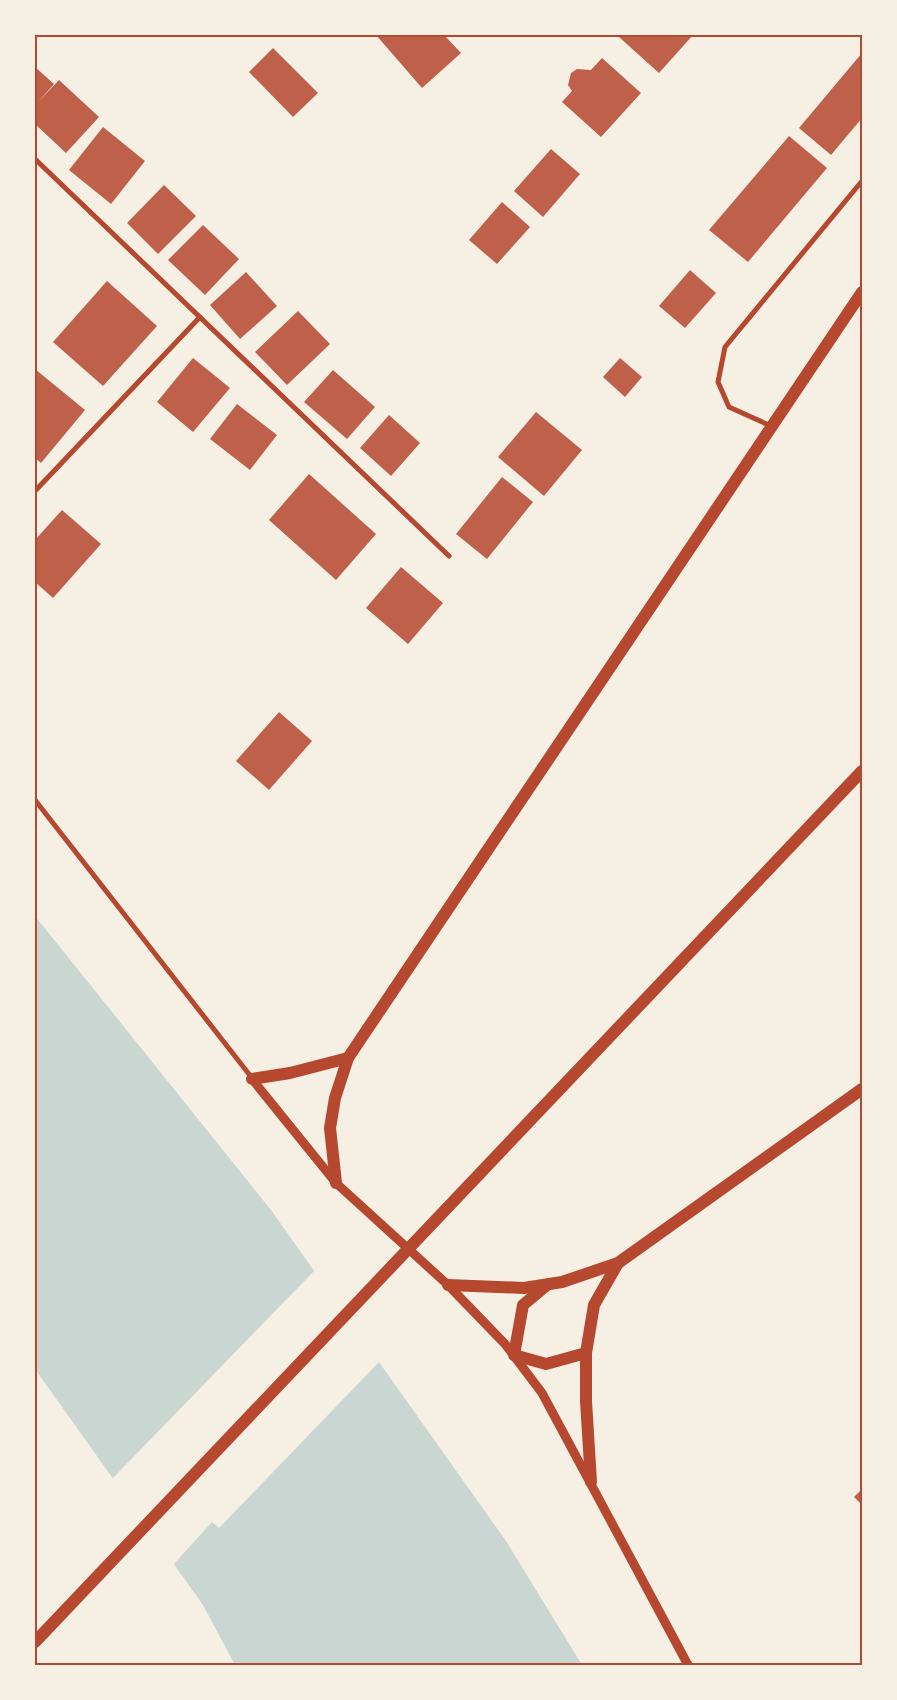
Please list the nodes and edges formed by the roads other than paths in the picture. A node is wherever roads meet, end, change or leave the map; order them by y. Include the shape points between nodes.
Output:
1 (35, 159) edge
2 (862, 180) edge
3 (862, 292) edge
4 (200, 317) junction
5 (774, 427) junction
6 (35, 491) edge
7 (449, 556) dead end
8 (862, 771) edge
9 (35, 800) edge
10 (348, 1058) junction
11 (252, 1079) junction
12 (862, 1088) edge
13 (336, 1183) junction
14 (618, 1262) junction
15 (448, 1285) junction
16 (548, 1285) junction
17 (586, 1354) junction
18 (514, 1355) junction
19 (591, 1482) junction
20 (35, 1642) edge
21 (688, 1665) edge

1 - 4 street
2 - 5 street via 725,347 718,382 729,407
3 - 5 main road
4 - 6 street
4 - 7 street
5 - 10 main road
8 - 20 main road
9 - 11 street
10 - 11 main road
10 - 13 main road via 335,1098 330,1128
11 - 13 street
12 - 14 main road
13 - 15 street
14 - 16 main road
14 - 17 main road via 594,1305
15 - 16 main road via 524,1288
15 - 18 street
16 - 18 main road via 523,1305
17 - 18 main road via 546,1364
17 - 19 main road
18 - 19 street via 542,1393
19 - 21 street

